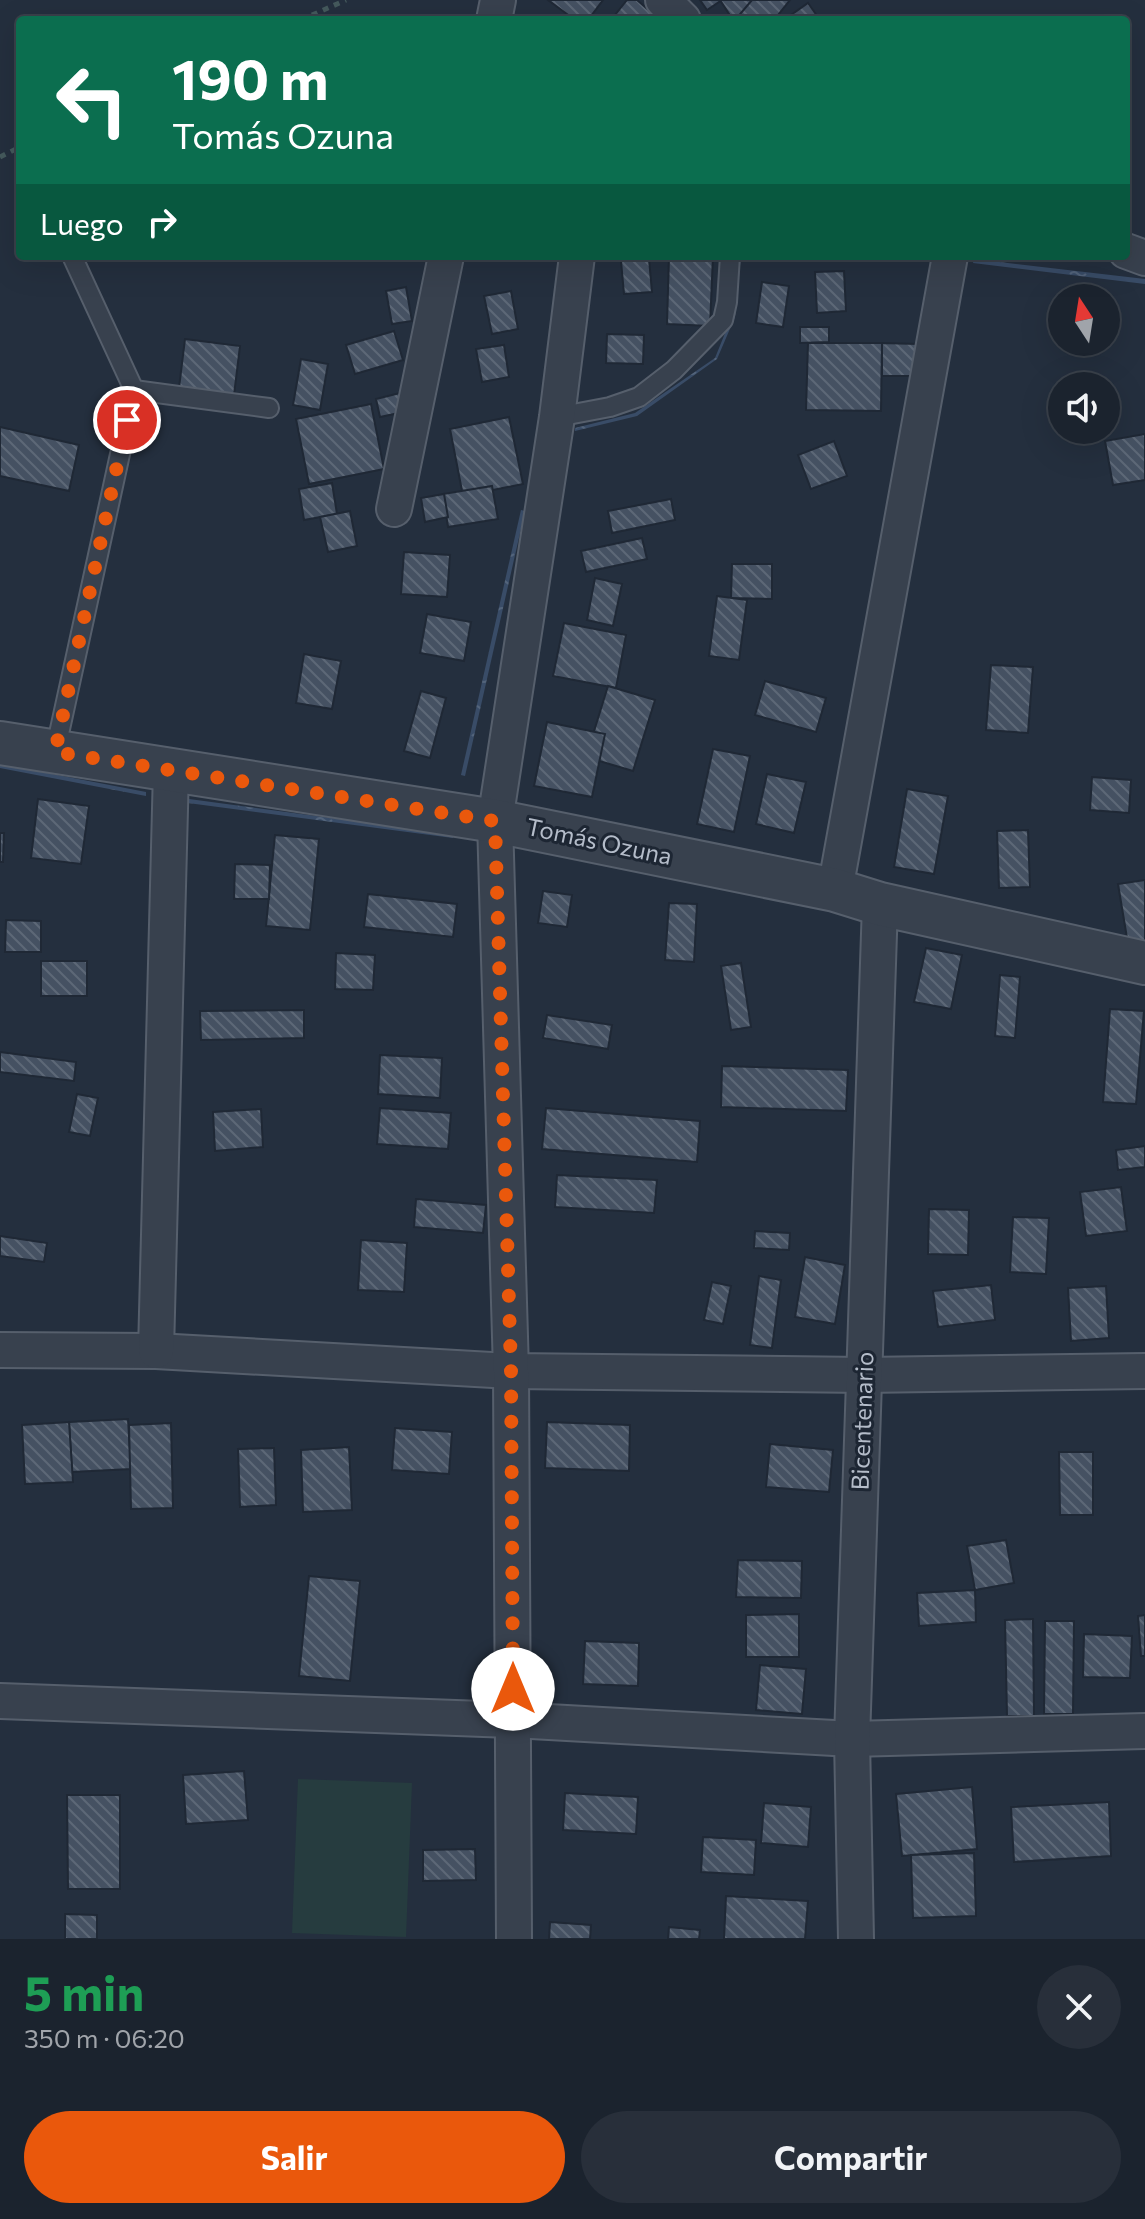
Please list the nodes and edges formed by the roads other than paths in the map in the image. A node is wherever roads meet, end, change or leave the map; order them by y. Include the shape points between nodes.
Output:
1 (663, 0) edge
2 (679, 16) edge
3 (74, 260) edge
4 (445, 260) edge
5 (577, 260) edge
6 (730, 260) edge
7 (949, 260) edge
8 (134, 390) junction
9 (269, 408) dead end
10 (557, 417) junction
11 (394, 509) dead end
12 (0, 743) edge
13 (55, 752) junction
14 (171, 770) junction
15 (495, 821) junction
16 (835, 890) junction
17 (880, 904) junction
18 (1145, 963) edge
19 (0, 1350) edge
20 (156, 1351) junction
21 (511, 1371) junction
22 (1145, 1371) edge
23 (864, 1375) junction
24 (0, 1701) edge
25 (513, 1720) junction
26 (1145, 1731) edge
27 (852, 1739) junction
28 (514, 1939) edge
29 (856, 1939) edge

1 - 2 street
3 - 8 lane
4 - 11 street
5 - 10 street
6 - 10 lane via 723,320 674,370 639,397
7 - 16 street
8 - 9 lane
8 - 13 lane
10 - 15 street
12 - 13 street, Tomás Ozuna
13 - 14 street, Tomás Ozuna
14 - 15 street, Tomás Ozuna
14 - 20 street
15 - 16 street, Tomás Ozuna
15 - 21 street
16 - 17 street, Tomás Ozuna
17 - 18 street, Tomás Ozuna
17 - 23 street, Bicentenario
19 - 20 street
20 - 21 street
21 - 23 street
21 - 25 street
22 - 23 street
23 - 27 street, Bicentenario
24 - 25 street
25 - 27 street
25 - 28 street
26 - 27 street
27 - 29 street, Bicentenario

